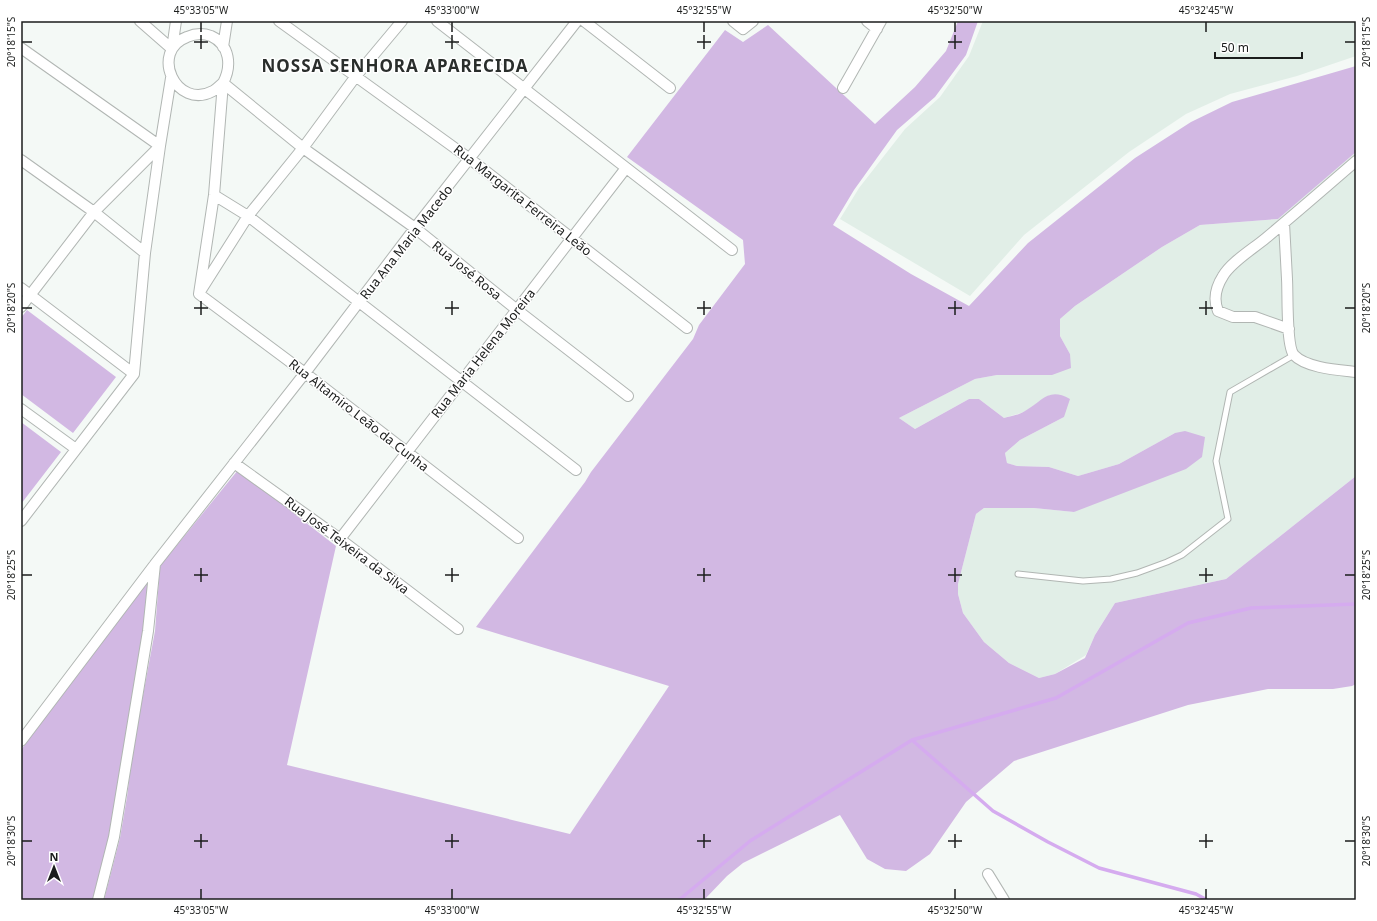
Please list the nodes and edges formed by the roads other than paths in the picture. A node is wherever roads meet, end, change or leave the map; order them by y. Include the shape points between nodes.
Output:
1 (140, 21) edge
2 (176, 21) edge
3 (227, 21) edge
4 (279, 21) edge
5 (402, 21) edge
6 (437, 21) edge
7 (577, 21) edge
8 (584, 21) edge
9 (733, 21) edge
10 (753, 21) edge
11 (867, 21) edge
12 (879, 25) edge
13 (223, 47) junction
14 (21, 48) edge
15 (172, 49) junction
16 (356, 76) junction
17 (171, 78) junction
18 (222, 83) junction
19 (670, 88) dead end
20 (843, 88) dead end
21 (524, 89) junction
22 (160, 146) junction
23 (303, 148) junction
24 (470, 159) junction
25 (21, 160) edge
26 (1356, 161) edge
27 (626, 168) junction
28 (214, 195) junction
29 (94, 212) junction
30 (248, 216) junction
31 (1284, 223) junction
32 (415, 228) junction
33 (571, 238) junction
34 (732, 250) dead end
35 (145, 253) junction
36 (21, 288) edge
37 (199, 294) junction
38 (31, 295) junction
39 (359, 302) junction
40 (21, 307) edge
41 (517, 310) junction
42 (687, 328) dead end
43 (1289, 329) junction
44 (1294, 355) junction
45 (1356, 372) edge
46 (305, 373) junction
47 (134, 374) junction
48 (461, 381) junction
49 (628, 396) dead end
50 (21, 409) edge
51 (76, 449) junction
52 (407, 452) junction
53 (234, 463) junction
54 (576, 470) dead end
55 (21, 521) edge
56 (518, 538) dead end
57 (340, 539) junction
58 (155, 564) junction
59 (1018, 574) dead end
60 (458, 629) dead end
61 (21, 741) edge
62 (988, 874) dead end
63 (98, 900) edge
64 (1004, 900) edge

1 - 15 street
2 - 15 street
3 - 13 street
4 - 16 street, Rua Margarita Ferreira Leão
5 - 16 street
6 - 21 street
7 - 21 street, Rua Ana Maria Macedo
8 - 19 street
9 - 10 street via 743,29
11 - 12 street
12 - 20 street
13 - 15 street via 210,36 193,34 185,37
13 - 18 street via 228,55 229,65
14 - 22 street
15 - 17 street via 169,58
16 - 23 street
16 - 24 street, Rua Margarita Ferreira Leão
17 - 18 street via 189,93 202,94
17 - 22 street
18 - 23 street, Rua José Rosa
18 - 28 street
21 - 24 street, Rua Ana Maria Macedo
21 - 27 street
22 - 29 street
22 - 35 street
23 - 30 street
23 - 32 street, Rua José Rosa
24 - 32 street, Rua Ana Maria Macedo
24 - 33 street, Rua Margarita Ferreira Leão
25 - 29 street
26 - 31 street
27 - 33 street, Rua Maria Helena Moreira
27 - 34 street
28 - 30 street
28 - 37 street
29 - 35 street
29 - 38 street
30 - 37 street
30 - 39 street
31 - 43 street
31 - 43 street via 1231,266 1223,275 1215,296 1218,311 1233,317 1255,317
32 - 39 street, Rua Ana Maria Macedo
32 - 41 street, Rua José Rosa
33 - 41 street, Rua Maria Helena Moreira
33 - 42 street, Rua Margarita Ferreira Leão
35 - 47 street
36 - 38 street
37 - 46 street, Rua Altamiro Leão da Cunha
38 - 40 street
38 - 47 street
39 - 46 street, Rua Ana Maria Macedo
39 - 48 street
41 - 48 street, Rua Maria Helena Moreira
41 - 49 street, Rua José Rosa
43 - 44 street
44 - 45 street via 1310,364
44 - 59 lane via 1230,392 1216,461 1228,519 1182,554 1137,573 1111,579 1083,581
46 - 52 street, Rua Altamiro Leão da Cunha
46 - 53 street, Rua Ana Maria Macedo
47 - 51 street
48 - 52 street, Rua Maria Helena Moreira
48 - 54 street
50 - 51 street
51 - 55 street
52 - 56 street, Rua Altamiro Leão da Cunha
52 - 57 street, Rua Maria Helena Moreira
53 - 57 street, Rua José Teixeira da Silva
53 - 58 street, Rua Ana Maria Macedo
57 - 60 street, Rua José Teixeira da Silva
58 - 61 street, Rua Ana Maria Macedo
58 - 63 street via 148,631 114,837
62 - 64 street

